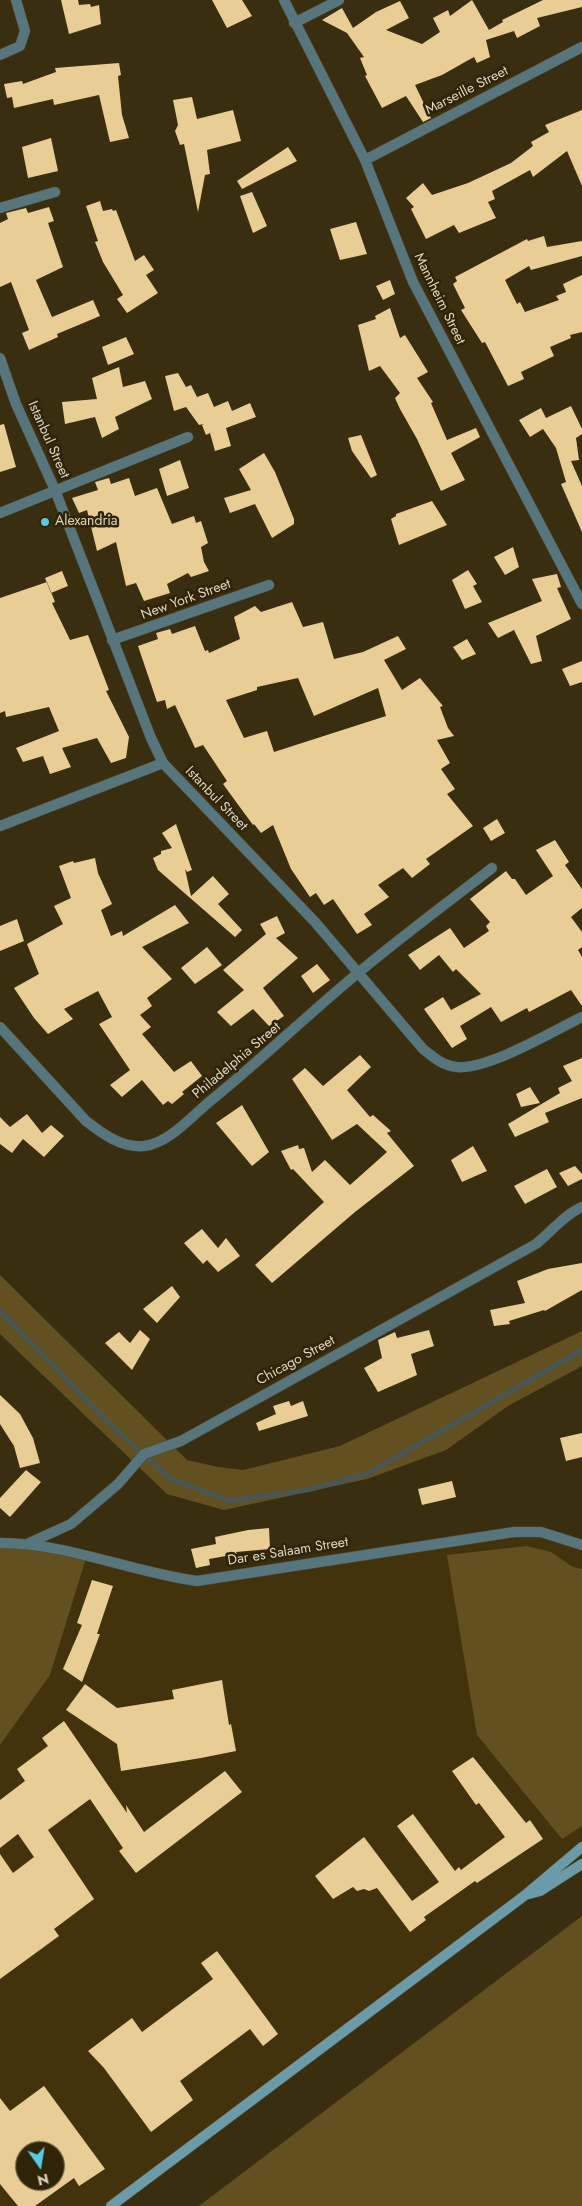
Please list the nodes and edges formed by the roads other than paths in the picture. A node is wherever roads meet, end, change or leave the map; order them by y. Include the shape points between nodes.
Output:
1 (16, 0) edge
2 (284, 0) edge
3 (339, 0) edge
4 (294, 23) junction
5 (582, 47) edge
6 (0, 55) edge
7 (365, 160) junction
8 (56, 192) dead end
9 (0, 208) edge
10 (0, 358) edge
11 (188, 437) dead end
12 (55, 490) junction
13 (0, 513) edge
14 (269, 585) dead end
15 (582, 604) edge
16 (112, 640) junction
17 (163, 763) junction
18 (0, 826) edge
19 (492, 868) dead end
20 (357, 973) junction
21 (582, 1017) edge
22 (0, 1027) edge
23 (582, 1208) edge
24 (0, 1543) edge
25 (29, 1543) junction
26 (582, 1545) edge
27 (582, 1847) edge
28 (582, 1864) edge
29 (524, 1896) junction
30 (111, 2206) edge

1 - 6 street via 25,31 20,46
2 - 4 street, Mannheim Street
3 - 4 street
4 - 7 street, Mannheim Street
5 - 7 street, Marseille Street
7 - 15 street, Mannheim Street via 413,282
8 - 9 street
10 - 12 street, Istanbul Street via 16,404
11 - 12 street
12 - 13 street
12 - 16 street, Istanbul Street
14 - 16 street, New York Street
16 - 17 street, Istanbul Street
17 - 18 street
17 - 20 street, Istanbul Street via 315,922
19 - 20 street, Philadelphia Street
20 - 21 street, Istanbul Street via 424,1049 439,1062 457,1067 480,1064
20 - 22 street, Philadelphia Street via 251,1068 173,1132 143,1146 121,1144 86,1121
23 - 25 street, Chicago Street via 572,1212 536,1244 181,1441 144,1454 118,1484 71,1524
24 - 25 street, Dar es Salaam Street
25 - 26 street, Dar es Salaam Street via 197,1581 514,1532 541,1532
27 - 29 main road
28 - 29 main road via 540,1891
29 - 30 main road

